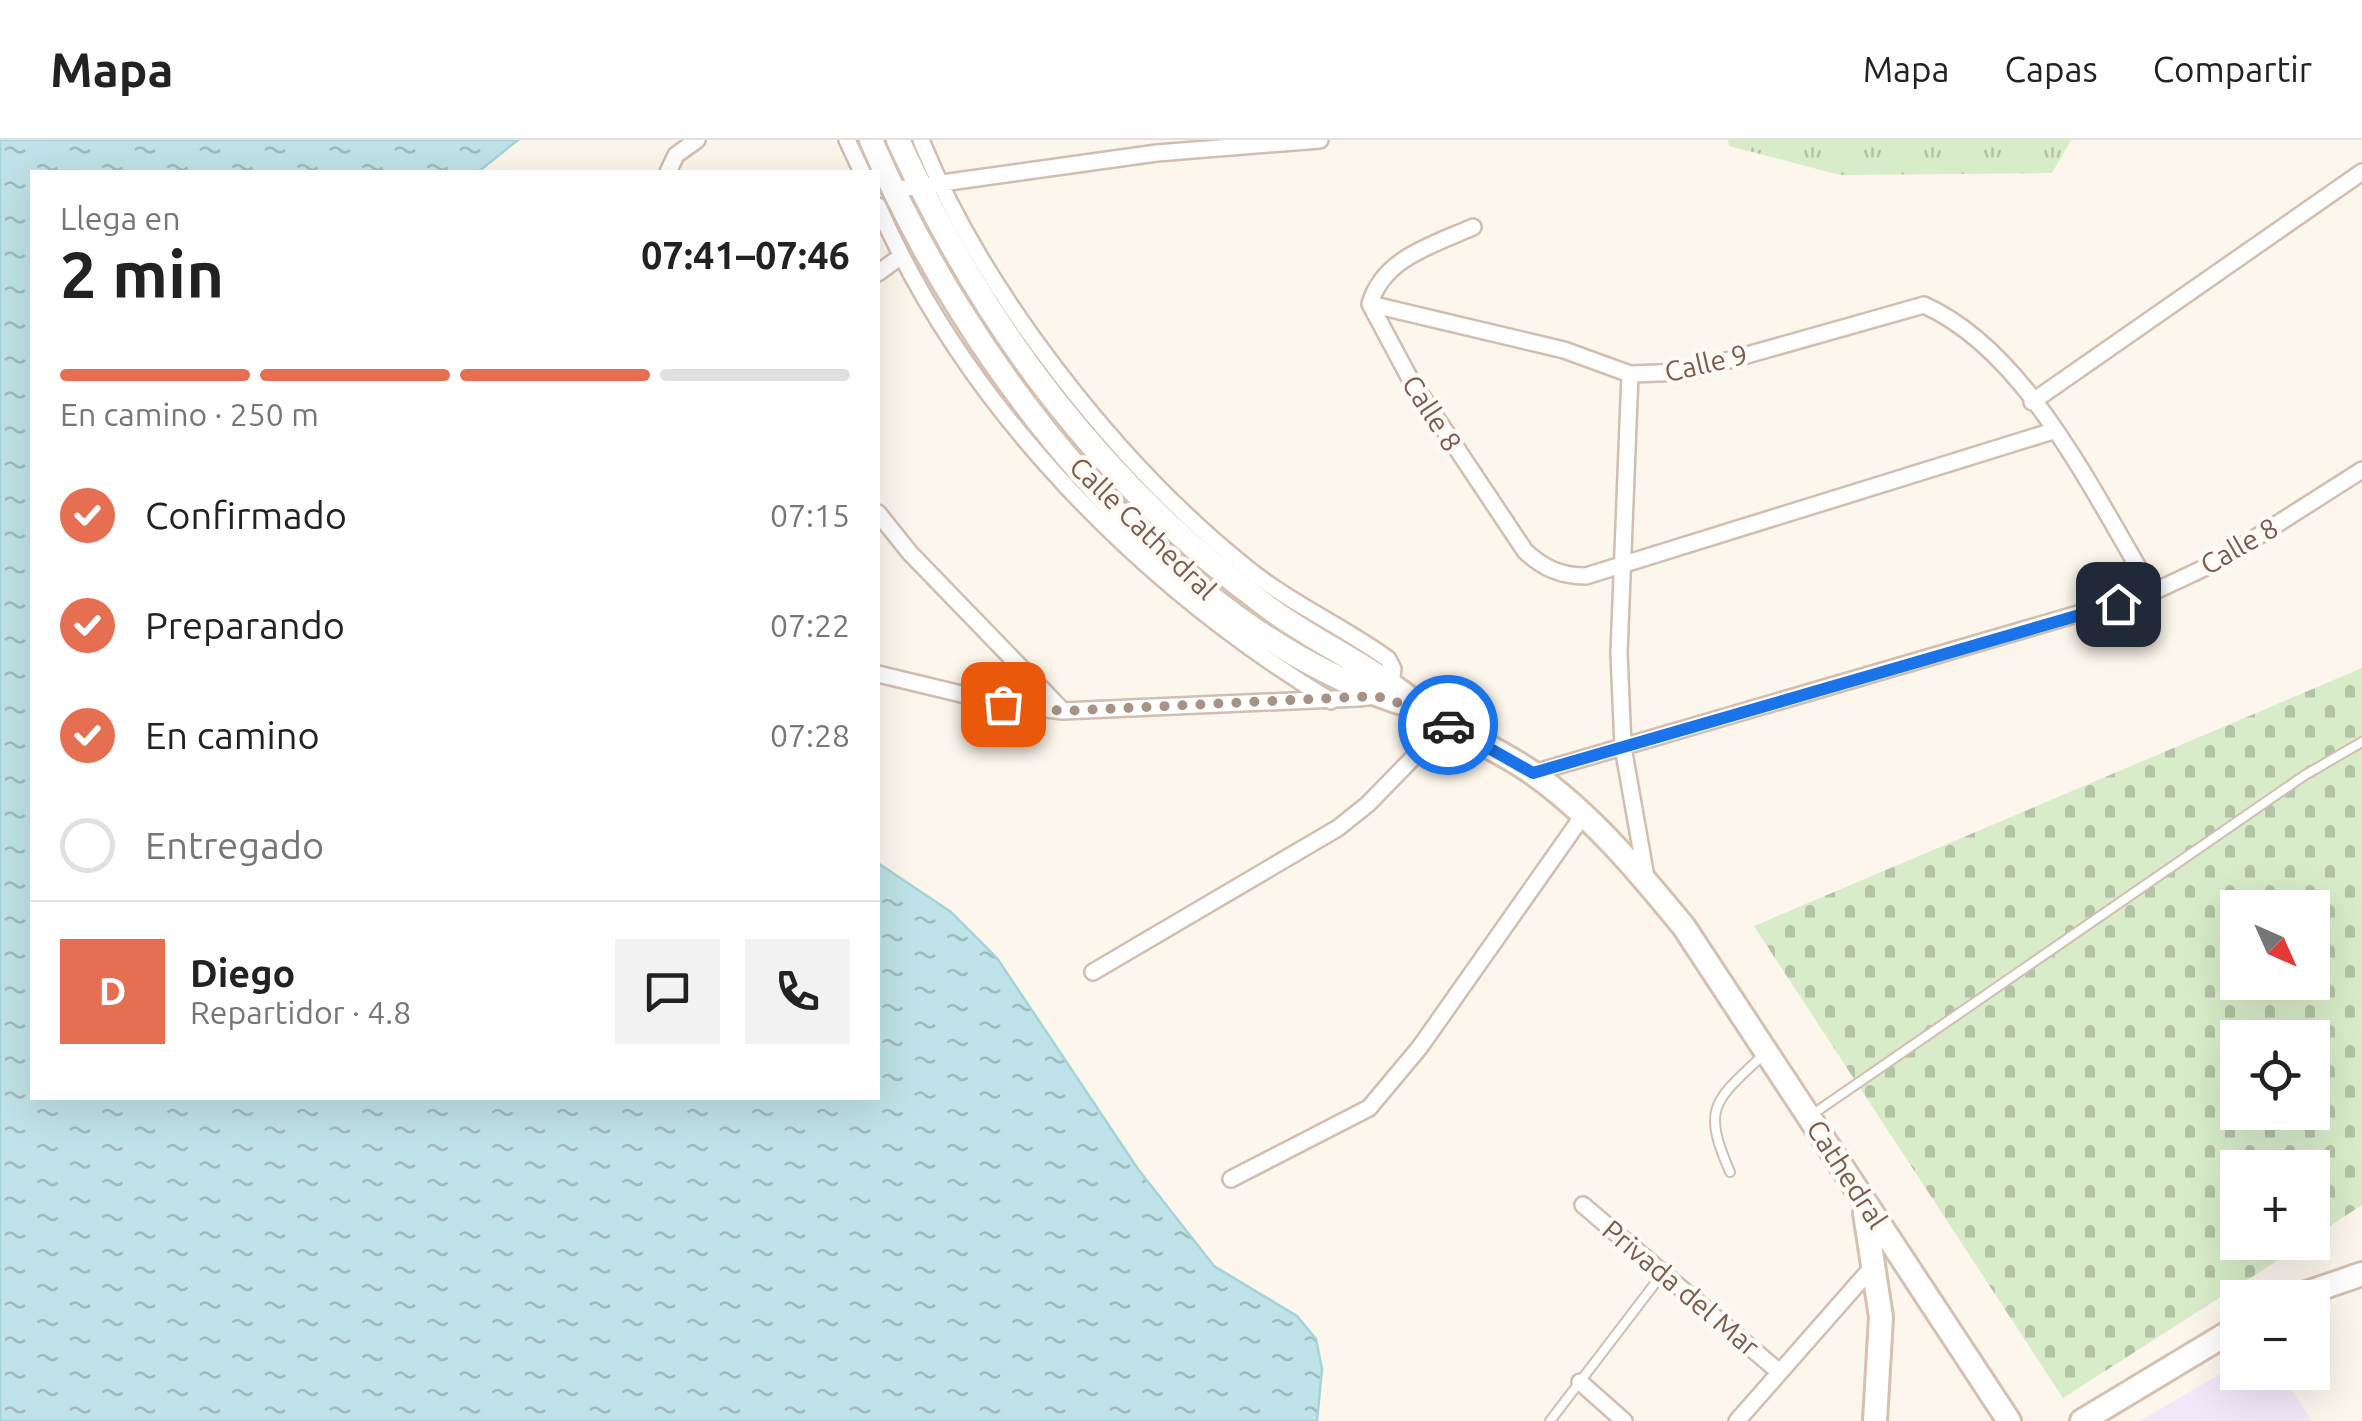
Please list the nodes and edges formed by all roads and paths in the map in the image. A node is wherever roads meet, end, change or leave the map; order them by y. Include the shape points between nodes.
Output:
1 (697, 140) edge
2 (847, 140) edge
3 (870, 140) edge
4 (898, 140) edge
5 (921, 140) edge
6 (1311, 141) edge
7 (1154, 147) edge
8 (669, 170) edge
9 (861, 170) edge
10 (878, 170) edge
11 (2362, 172) edge
12 (928, 183) junction
13 (885, 198) edge
14 (1473, 227) dead end
15 (900, 256) junction
16 (880, 271) edge
17 (1370, 304) junction
18 (1630, 374) junction
19 (2032, 402) junction
20 (2053, 431) junction
21 (2362, 470) edge
22 (880, 516) edge
23 (1621, 566) junction
24 (2153, 592) junction
25 (880, 674) edge
26 (1384, 690) junction
27 (1331, 701) junction
28 (1063, 711) junction
29 (1446, 724) junction
30 (2362, 742) edge
31 (1623, 747) junction
32 (1533, 773) junction
33 (1582, 817) junction
34 (1647, 881) junction
35 (1684, 927) joint
36 (1093, 972) dead end
37 (1766, 1052) junction
38 (1809, 1116) junction
39 (1730, 1172) dead end
40 (1231, 1179) dead end
41 (1860, 1195) junction
42 (1583, 1205) dead end
43 (1875, 1264) junction
44 (1663, 1273) junction
45 (2362, 1274) edge
46 (2330, 1285) edge
47 (2220, 1338) edge
48 (1778, 1371) junction
49 (1580, 1382) junction
50 (1550, 1421) edge
51 (1624, 1421) edge
52 (1737, 1421) edge
53 (1875, 1421) edge
54 (2009, 1421) edge
55 (2082, 1421) edge

1 - 8 street
2 - 9 street
3 - 10 street, Calle Cathedral
4 - 12 street, Calle Cathedral
5 - 12 street
6 - 7 street
7 - 12 street
11 - 19 street
12 - 13 street
12 - 26 street, Calle Cathedral via 966,272 1015,352 1132,491 1202,556
12 - 26 street via 1036,340 1121,447 1248,569 1388,659 1393,669
13 - 15 street
13 - 26 street, Calle Cathedral via 999,372 1156,547 1256,631
14 - 17 street via 1395,265
15 - 16 street
15 - 27 street via 952,338 1066,486 1196,609
17 - 18 street, Calle 9 via 1564,350
17 - 23 street, Calle 8 via 1409,378 1526,551 1569,576
18 - 19 street, Calle 9 via 1687,372 1924,305 1994,354
18 - 23 street
19 - 20 street
20 - 23 street, Calle 8
20 - 24 street
21 - 24 street, Calle 8 via 2219,561
22 - 28 street
23 - 31 street
24 - 31 street, Calle 8
25 - 28 street
26 - 27 street
26 - 29 street, Calle Cathedral
27 - 28 street
29 - 32 street, Calle Cathedral
29 - 36 street via 1338,828
30 - 38 lane
31 - 32 street, Calle 8
31 - 34 street
32 - 33 street, Calle Cathedral
33 - 34 street, Calle Cathedral
33 - 40 street via 1420,1047 1369,1108
34 - 35 street, Calle Cathedral
35 - 37 street, Cathedral
37 - 38 street, Cathedral
37 - 39 lane via 1715,1110 1716,1140
38 - 41 street, Cathedral
41 - 43 street
41 - 54 street, Cathedral
42 - 44 street, Privada del Mar
43 - 48 street
43 - 53 street via 1882,1362
44 - 48 street, Privada del Mar
44 - 49 lane
45 - 46 street
47 - 55 street
48 - 52 street
49 - 50 lane
49 - 51 street

